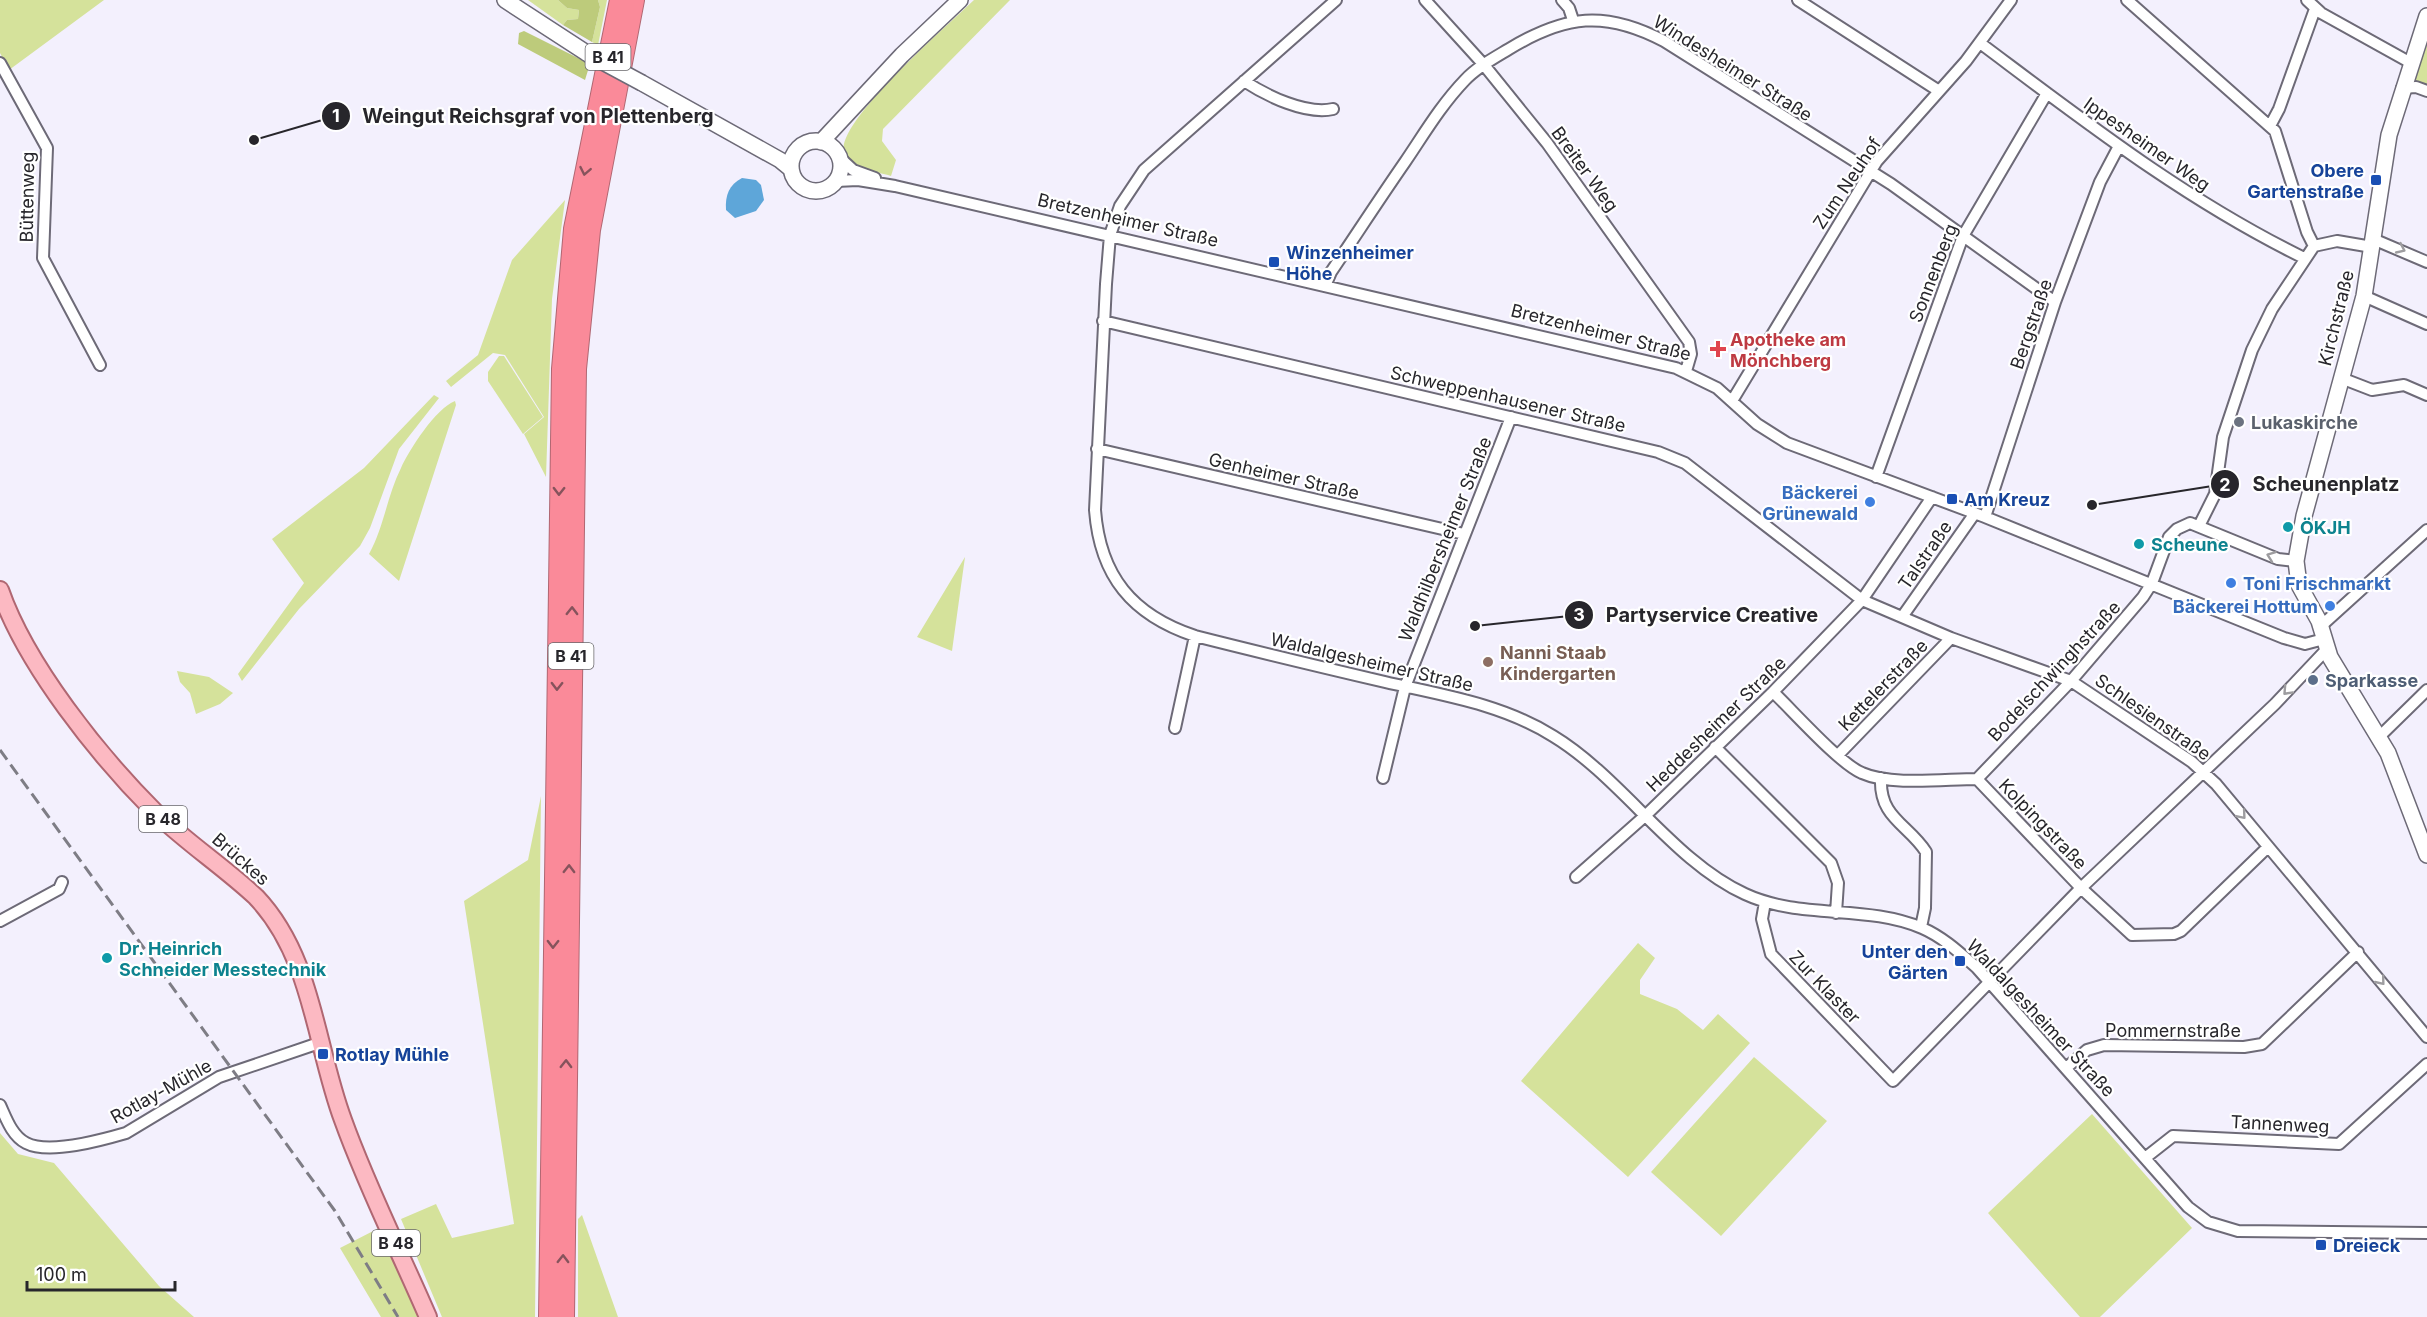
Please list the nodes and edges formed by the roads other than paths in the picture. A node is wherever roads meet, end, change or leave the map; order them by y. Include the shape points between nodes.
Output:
1 (505, 0) edge
2 (523, 0) edge
3 (620, 0) edge
4 (634, 0) edge
5 (960, 0) edge
6 (1336, 0) edge
7 (1425, 0) edge
8 (1562, 0) edge
9 (1798, 0) edge
10 (2012, 0) edge
11 (2127, 0) edge
12 (2311, 4) edge
13 (2427, 16) edge
14 (1573, 20) junction
15 (552, 32) junction
16 (1980, 43) junction
17 (0, 63) edge
18 (2411, 63) junction
19 (1484, 65) junction
20 (1244, 81) junction
21 (2402, 88) junction
22 (1939, 91) junction
23 (2427, 91) edge
24 (867, 92) junction
25 (2048, 93) junction
26 (1334, 109) dead end
27 (2270, 126) junction
28 (821, 142) junction
29 (752, 144) junction
30 (2118, 146) junction
31 (797, 151) junction
32 (838, 155) junction
33 (791, 169) junction
34 (1870, 172) junction
35 (836, 181) junction
36 (895, 186) junction
37 (1110, 235) junction
38 (1963, 236) junction
39 (2373, 243) junction
40 (2314, 246) junction
41 (2304, 258) junction
42 (2427, 262) edge
43 (1325, 286) junction
44 (2364, 296) junction
45 (2055, 302) junction
46 (1103, 321) junction
47 (2427, 324) edge
48 (100, 365) dead end
49 (1686, 371) junction
50 (2341, 378) junction
51 (2427, 395) edge
52 (1732, 401) junction
53 (1511, 417) junction
54 (1096, 449) junction
55 (1876, 477) junction
56 (1932, 497) junction
57 (1980, 515) junction
58 (2199, 526) junction
59 (2427, 530) edge
60 (1464, 534) junction
61 (2296, 561) junction
62 (2152, 583) junction
63 (0, 590) edge
64 (1862, 600) junction
65 (1902, 617) junction
66 (1195, 636) junction
67 (1952, 638) junction
68 (2324, 638) junction
69 (2072, 681) junction
70 (1406, 687) junction
71 (2427, 690) edge
72 (1773, 692) junction
73 (1175, 728) dead end
74 (2379, 737) junction
75 (1715, 747) junction
76 (1838, 754) junction
77 (2204, 771) junction
78 (1383, 778) dead end
79 (1881, 778) junction
80 (1977, 779) junction
81 (1646, 815) junction
82 (2268, 847) junction
83 (2427, 855) edge
84 (1576, 877) dead end
85 (62, 882) dead end
86 (2081, 888) junction
87 (1765, 902) junction
88 (1836, 913) junction
89 (0, 921) edge
90 (1921, 927) junction
91 (2358, 952) junction
92 (1990, 982) junction
93 (2427, 1037) edge
94 (319, 1043) junction
95 (2427, 1064) edge
96 (2066, 1068) junction
97 (0, 1105) edge
98 (2145, 1158) junction
99 (2427, 1233) edge
100 (428, 1317) edge
101 (549, 1317) edge
102 (564, 1317) edge

1 - 15 street
2 - 15 street
3 -> 101 highway, B 41 via 574,229 562,369
102 -> 4 highway, B 41 via 576,369 590,230
5 - 24 street
6 - 20 street, Waldalgesheimer Straße
7 - 19 street, Breiter Weg
8 - 14 street
9 - 22 street
10 - 16 street, Zum Neuhof
11 - 27 street
12 - 18 street
12 - 27 street via 2279,109
13 - 18 street, Kirchstraße
14 - 19 street, Windesheimer Straße via 1545,29
14 - 34 street, Windesheimer Straße via 1619,22 1650,34
15 - 29 street, bridge
16 - 22 street, Zum Neuhof
16 - 25 street, Ippesheimer Weg
17 - 48 street, Büttenweg via 47,148 43,258
18 - 21 street, Kirchstraße
19 - 43 street, Windesheimer Straße via 1465,80 1436,116
19 - 49 street, Breiter Weg via 1547,143 1689,342
20 - 26 street via 1312,110
20 - 37 street, Waldalgesheimer Straße via 1144,170 1120,206
21 - 23 street
21 - 39 street, Kirchstraße via 2390,135
22 - 34 street, Zum Neuhof
24 - 28 street
24 - 32 street via 846,125
25 - 30 street, Ippesheimer Weg
25 - 38 street, Sonnenberg
27 - 40 street via 2280,141
28 - 31 street via 807,143
28 - 32 street
29 - 31 street
29 - 33 street
30 - 41 street, Ippesheimer Weg via 2221,215
30 - 45 street, Bergstraße
31 - 33 street
32 - 35 street via 841,170
32 - 36 street, Bretzenheimer Straße via 853,170
33 - 35 street via 797,183 811,191 828,189
34 - 38 street, Windesheimer Straße
34 - 52 street, Zum Neuhof
35 - 36 street, Bretzenheimer Straße
36 - 37 street, Bretzenheimer Straße
37 - 43 street, Bretzenheimer Straße
37 - 46 street, Waldalgesheimer Straße
38 - 45 street, Windesheimer Straße
38 - 55 street, Sonnenberg
39 - 40 street via 2337,241
39 -> 42 street
39 - 44 street, Kirchstraße
40 - 41 street
41 - 58 street via 2265,321 2240,381 2223,437 2215,494
43 - 49 street, Bretzenheimer Straße
44 - 47 street
44 - 50 street, Kirchstraße
45 - 57 street, Bergstraße
46 - 53 street, Schweppenhausener Straße
46 - 54 street, Waldalgesheimer Straße
49 - 52 street, Bretzenheimer Straße
50 - 51 street via 2372,390 2404,385
50 - 61 street, Kirchstraße
52 - 55 street, Bretzenheimer Straße via 1756,424 1787,443
53 - 60 street, Waldhilbersheimer Straße
53 - 64 street, Schweppenhausener Straße via 1658,452 1685,463
54 - 60 street, Genheimer Straße
54 - 66 street, Waldalgesheimer Straße via 1097,537 1114,579 1141,609 1174,629
55 - 56 street, Bretzenheimer Straße
56 - 57 street, Bretzenheimer Straße
56 - 64 street, Heddesheimer Straße
57 - 62 street, Bretzenheimer Straße
57 - 65 street, Talstraße
61 -> 58 street via 2278,558
58 - 62 street, Bodelschwinghstraße via 2186,525 2172,533
59 - 68 street
60 - 70 street, Waldhilbersheimer Straße
61 - 68 street, Kirchstraße via 2301,591
62 - 68 street, Bretzenheimer Straße via 2300,643 2310,644
62 - 69 street, Bodelschwinghstraße
63 - 94 main road, Brückes / B 48 via 39,668 104,754 156,813 238,880 275,919 298,962
64 - 65 street, Schlesienstraße
64 - 72 street, Heddesheimer Straße
65 - 67 street, Schlesienstraße
66 - 70 street, Waldalgesheimer Straße
66 - 73 street
67 - 69 street, Schlesienstraße
67 - 76 street, Kettelerstraße
68 - 74 street
68 -> 77 street
69 - 77 street, Schlesienstraße
69 - 80 street, Bodelschwinghstraße
70 - 78 street, Waldhilbersheimer Straße
70 - 81 street, Waldalgesheimer Straße via 1472,702 1533,724 1580,755
71 - 74 street
72 - 75 street, Heddesheimer Straße
72 - 76 street, Kolpingstraße
74 - 83 street via 2401,783
75 - 81 street, Heddesheimer Straße
75 - 88 street via 1831,863 1838,883
76 - 79 street, Kolpingstraße via 1857,771
77 -> 82 street, Schlesienstraße
77 - 86 street
79 - 80 street, Kolpingstraße
79 - 90 street via 1887,808 1926,852
80 - 86 street, Kolpingstraße
81 - 84 street, Heddesheimer Straße
81 - 87 street, Waldalgesheimer Straße via 1715,877
82 - 86 street, Kolpingstraße via 2174,934 2132,935
82 - 91 street, Schlesienstraße
85 - 89 street via 59,889
86 - 92 street
87 - 88 street, Waldalgesheimer Straße
87 - 92 street, Zur Klaster via 1762,919 1771,954 1893,1081
88 - 90 street, Waldalgesheimer Straße via 1886,917
90 - 92 street, Waldalgesheimer Straße via 1949,943
91 -> 93 street, Schlesienstraße
91 - 96 street, Pommernstraße via 2262,1044 2104,1045 2087,1050
92 - 96 street, Waldalgesheimer Straße
94 - 97 street, Rotlay-Mühle via 219,1077 111,1137 48,1148 26,1143
94 - 100 main road, Brückes / B 48 via 334,1097
95 - 98 street, Tannenweg via 2339,1144 2173,1136
96 - 98 street, Waldalgesheimer Straße
98 - 99 street, Waldalgesheimer Straße via 2188,1208 2226,1229

